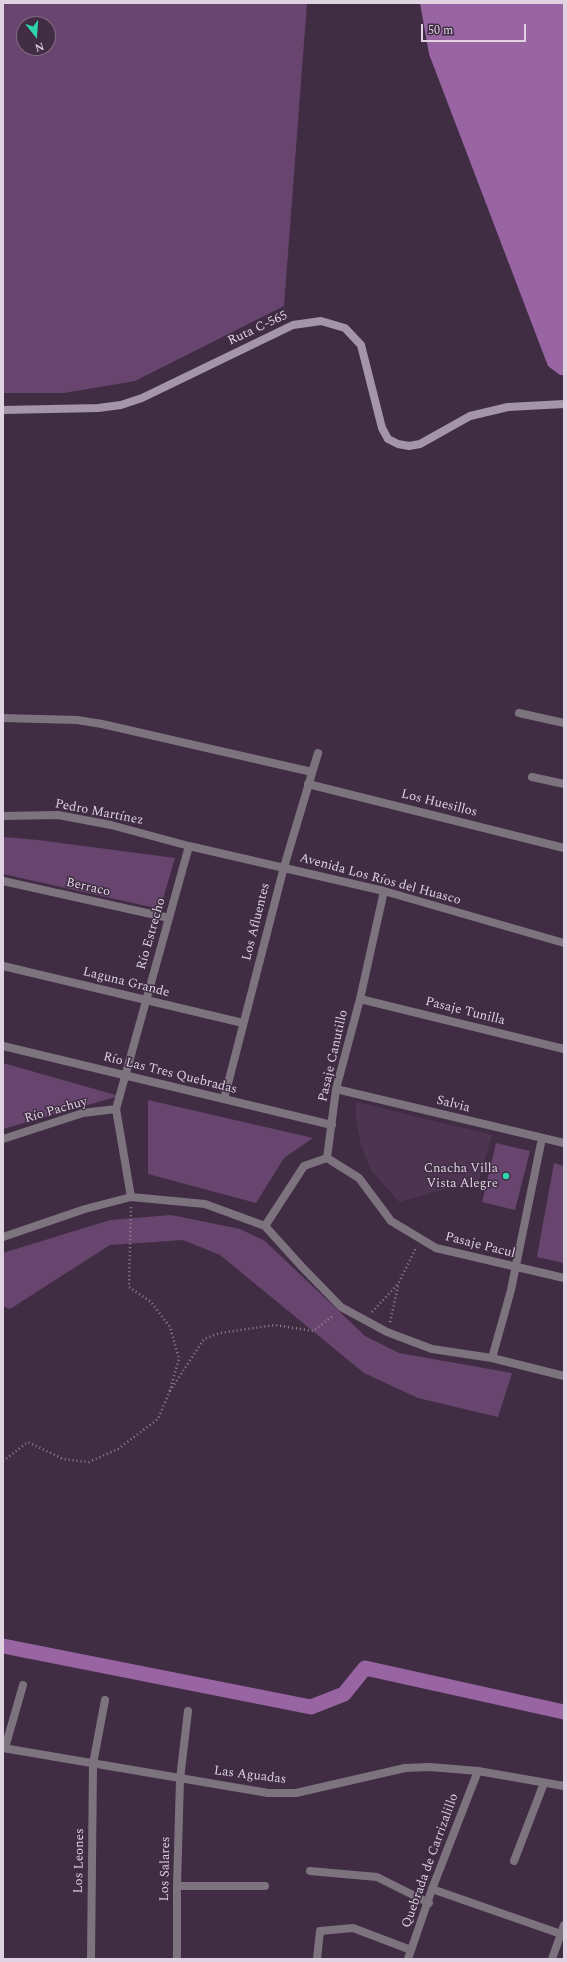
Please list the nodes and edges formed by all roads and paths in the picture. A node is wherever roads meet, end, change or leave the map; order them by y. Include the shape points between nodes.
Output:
1 (564, 404) edge
2 (3, 410) edge
3 (518, 713) dead end
4 (3, 718) edge
5 (564, 723) edge
6 (318, 753) dead end
7 (312, 772) junction
8 (532, 776) dead end
9 (308, 784) junction
10 (564, 784) edge
11 (3, 816) edge
12 (189, 846) junction
13 (564, 848) edge
14 (284, 867) junction
15 (3, 882) edge
16 (384, 891) junction
17 (169, 918) junction
18 (564, 943) edge
19 (3, 966) edge
20 (360, 999) junction
21 (146, 1001) junction
22 (243, 1023) junction
23 (3, 1046) edge
24 (564, 1049) edge
25 (127, 1076) junction
26 (336, 1089) junction
27 (224, 1099) junction
28 (116, 1109) junction
29 (332, 1125) junction
30 (542, 1138) junction
31 (3, 1139) edge
32 (564, 1143) edge
33 (327, 1158) junction
34 (131, 1196) junction
35 (265, 1226) junction
36 (3, 1237) edge
37 (421, 1238) junction
38 (516, 1267) junction
39 (564, 1278) edge
40 (398, 1284) junction
41 (341, 1307) junction
42 (365, 1320) junction
43 (387, 1332) junction
44 (492, 1358) junction
45 (564, 1376) edge
46 (169, 1393) junction
47 (3, 1461) edge
48 (23, 1685) dead end
49 (105, 1700) dead end
50 (188, 1711) dead end
51 (4, 1748) edge
52 (93, 1764) junction
53 (478, 1771) junction
54 (180, 1779) junction
55 (544, 1783) junction
56 (564, 1786) edge
57 (514, 1861) dead end
58 (310, 1871) dead end
59 (177, 1886) junction
60 (265, 1886) dead end
61 (432, 1889) junction
62 (428, 1903) junction
63 (564, 1925) edge
64 (561, 1934) junction
65 (411, 1950) junction
66 (91, 1959) edge
67 (177, 1959) edge
68 (317, 1959) edge
69 (408, 1959) edge
70 (552, 1959) edge

1 - 2 main road, Ruta C-565 via 508,407 470,416 420,444 398,444 388,439 382,428 362,345 345,328 321,321 293,325 142,398 121,405 98,408
3 - 5 street
4 - 7 street via 77,720 102,724
6 - 7 street, Los Afluentes
7 - 9 street, Los Afluentes
8 - 10 street
9 - 13 street, Los Huesillos
9 - 14 street, Los Afluentes
11 - 12 street, Pedro Martínez via 58,815
12 - 14 street, Avenida Los Ríos del Huasco
12 - 17 street, Río Estrecho
14 - 16 street, Avenida Los Ríos del Huasco
14 - 22 street, Los Afluentes
15 - 17 street, Berraco
16 - 18 street, Avenida Los Ríos del Huasco
16 - 20 street, Pasaje Canutillo
17 - 21 street, Río Estrecho
19 - 21 street, Laguna Grande
20 - 24 street, Pasaje Tunilla
20 - 26 street, Pasaje Canutillo
21 - 22 street, Laguna Grande
21 - 25 street, Río Estrecho
22 - 27 street, Los Afluentes
23 - 25 street, Río Las Tres Quebradas
25 - 27 street, Río Las Tres Quebradas
25 - 28 street
26 - 29 street, Pasaje Canutillo
26 - 30 street, Salvia
27 - 29 street, Río Las Tres Quebradas
28 - 31 street, Río Pachuy via 83,1114
28 - 34 street
29 - 33 street, Pasaje Canutillo
30 - 32 street, Salvia
30 - 38 street
33 - 35 street via 304,1166
33 - 37 street, Pasaje Pacul via 359,1178 391,1221
34 - 35 street via 205,1204
34 - 36 street
34 - 46 path via 129,1287 151,1302 170,1326 179,1359
35 - 41 street
37 - 38 street, Pasaje Pacul via 436,1248
37 - 40 path
38 - 39 street, Pasaje Pacul
38 - 44 street
40 - 42 path
40 - 43 path
41 - 42 street
41 - 46 path via 313,1331 275,1325 220,1332 204,1339
42 - 43 street
43 - 44 street via 432,1349
44 - 45 street
46 - 47 path via 158,1419 118,1449 90,1462 63,1459 28,1442
48 - 51 street
49 - 52 street, Los Leones
50 - 54 street, Los Salares
51 - 52 street, Las Aguadas
52 - 54 street, Las Aguadas
52 - 66 street, Los Leones
53 - 54 street, Las Aguadas via 430,1767 404,1768 296,1793 268,1793
53 - 55 street, Las Aguadas
53 - 61 street, Quebrada de Carrizalillo
54 - 59 street, Los Salares
55 - 56 street, Las Aguadas
55 - 57 street
58 - 62 street via 377,1877
59 - 60 street
59 - 67 street, Los Salares
61 - 62 street, Quebrada de Carrizalillo
61 - 64 street
62 - 65 street, Quebrada de Carrizalillo
63 - 64 street
64 - 70 street
65 - 68 street via 352,1928 320,1931
65 - 69 street, Quebrada de Carrizalillo

